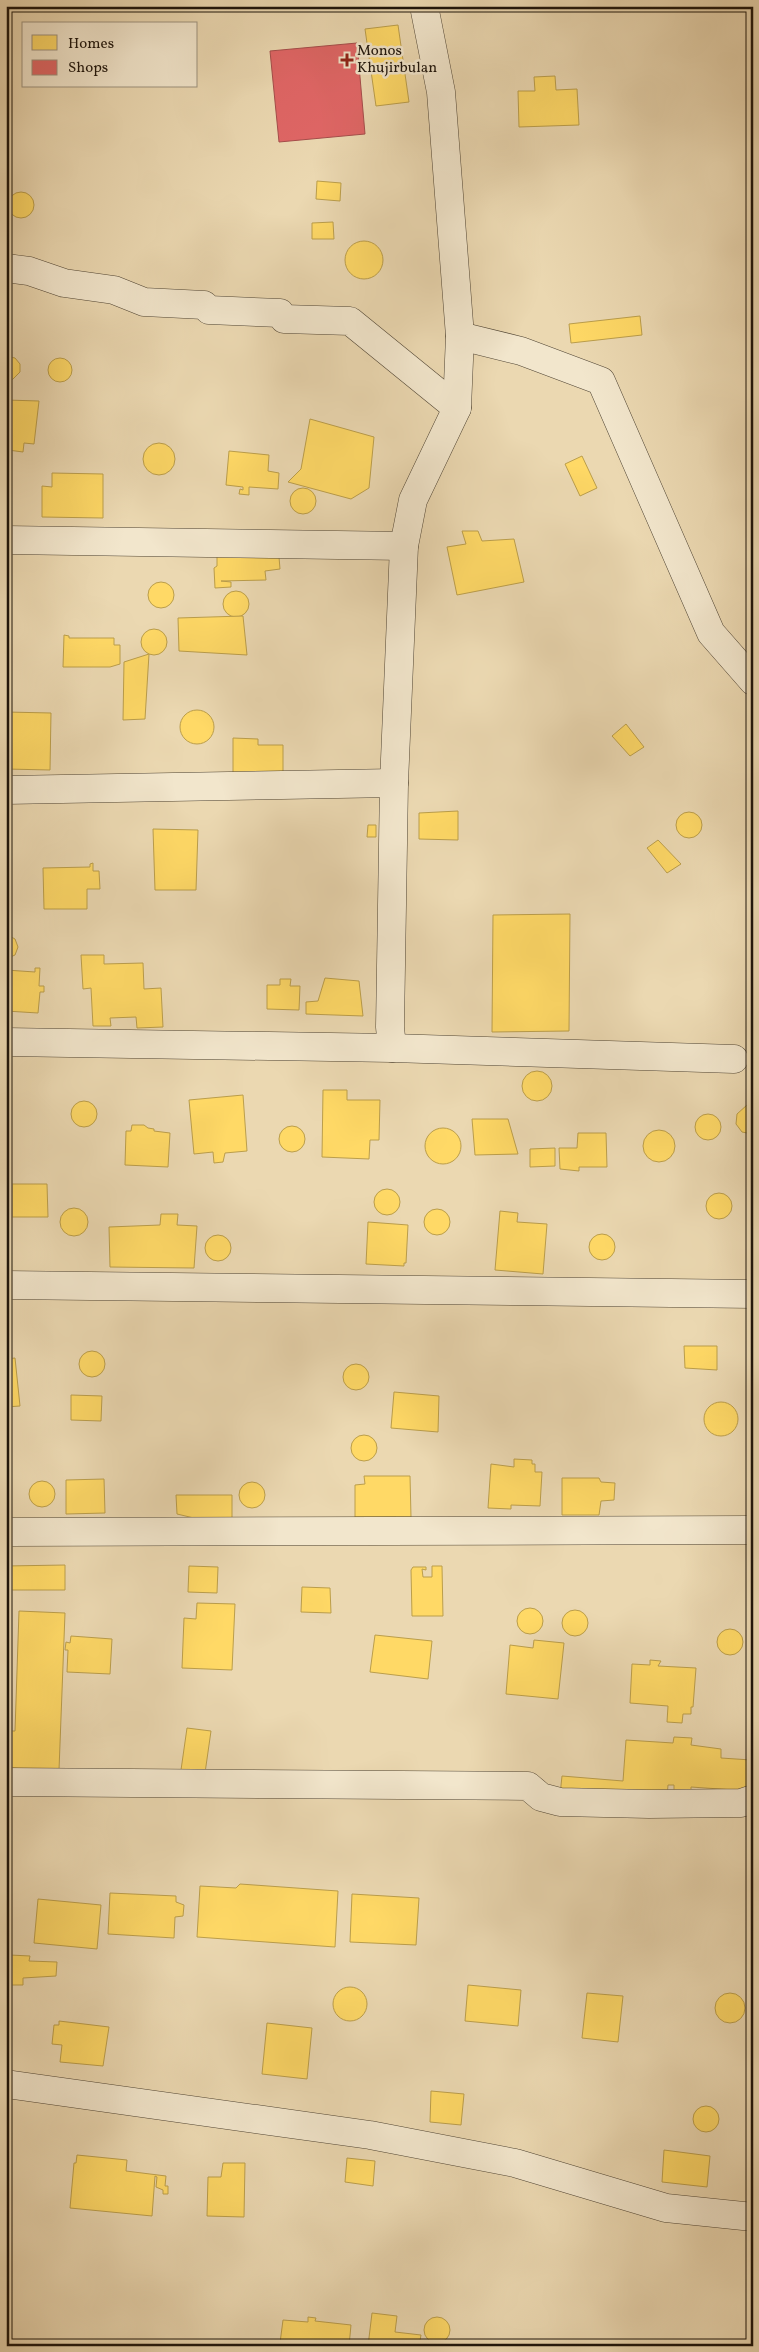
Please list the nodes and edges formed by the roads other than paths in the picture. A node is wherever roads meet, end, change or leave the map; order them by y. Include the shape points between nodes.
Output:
1 (424, 6) edge
2 (6, 268) edge
3 (460, 336) junction
4 (457, 408) junction
5 (6, 540) edge
6 (404, 546) junction
7 (753, 681) edge
8 (394, 783) junction
9 (6, 790) edge
10 (6, 1042) edge
11 (392, 1048) junction
12 (734, 1059) dead end
13 (6, 1285) edge
14 (753, 1294) edge
15 (753, 1530) edge
16 (6, 1532) edge
17 (6, 1782) edge
18 (753, 1799) edge
19 (6, 2084) edge
20 (753, 2217) edge

1 - 3 street via 441,92
2 - 4 street via 29,271 64,283 114,290 144,302 204,305 209,310 280,313 284,318 350,321
3 - 4 street
3 - 7 street via 521,351 601,381 711,633
4 - 6 street via 413,500
5 - 6 street
6 - 8 street
8 - 9 street
8 - 11 street
10 - 11 street
11 - 12 street
13 - 14 street
15 - 16 street
17 - 18 street via 528,1786 541,1797 560,1802 741,1803
19 - 20 street via 370,2135 515,2163 666,2208

